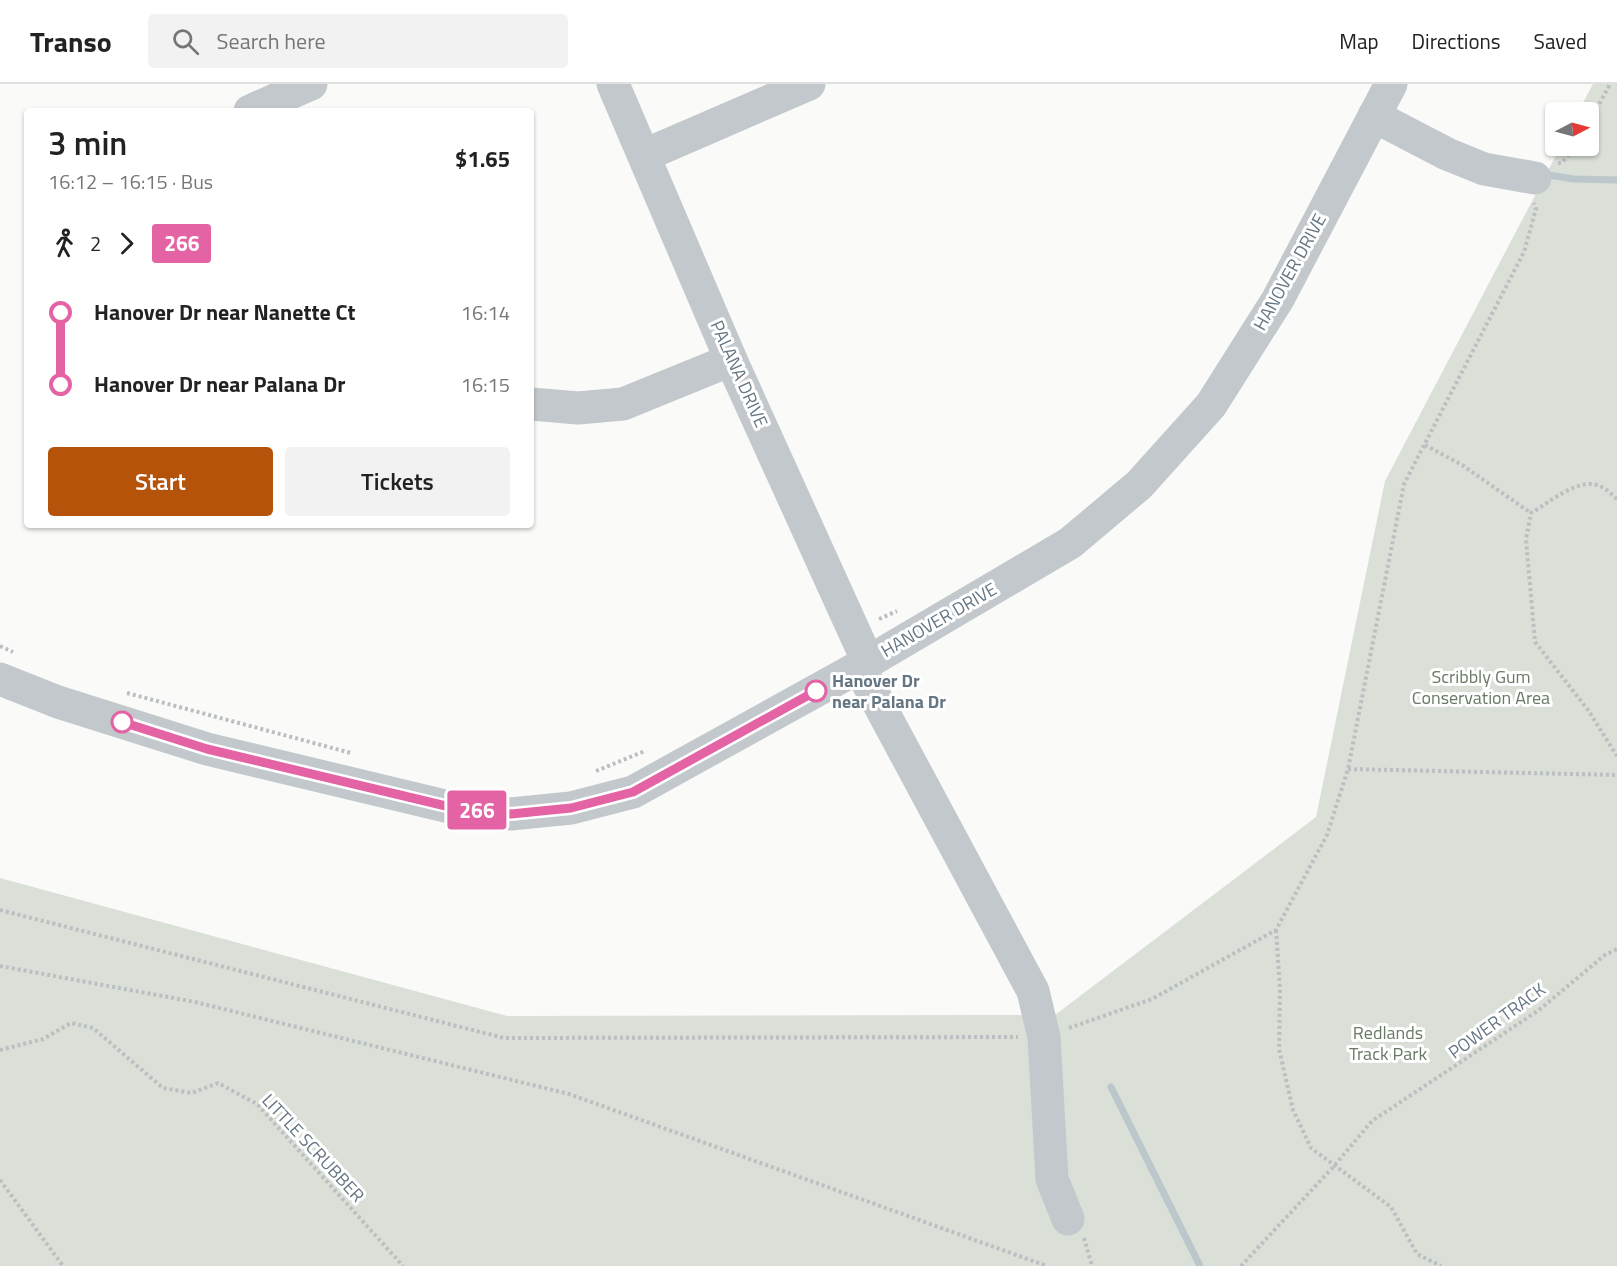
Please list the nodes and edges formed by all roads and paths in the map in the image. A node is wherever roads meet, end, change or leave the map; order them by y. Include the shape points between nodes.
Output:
1 (311, 84) edge
2 (613, 84) edge
3 (809, 84) edge
4 (1391, 84) edge
5 (1610, 84) edge
6 (1599, 104) edge
7 (257, 108) edge
8 (1374, 116) junction
9 (645, 155) junction
10 (1535, 178) dead end
11 (731, 360) junction
12 (534, 404) edge
13 (1425, 445) dead end
14 (1617, 499) edge
15 (1531, 513) junction
16 (904, 608) dead end
17 (876, 620) dead end
18 (0, 646) edge
19 (864, 664) junction
20 (11, 667) edge
21 (122, 692) dead end
22 (655, 746) dead end
23 (361, 755) dead end
24 (1617, 756) edge
25 (1348, 769) dead end
26 (587, 773) dead end
27 (1617, 775) edge
28 (1276, 930) dead end
29 (1617, 949) edge
30 (0, 966) edge
31 (0, 1050) edge
32 (1334, 1166) junction
33 (0, 1180) edge
34 (1068, 1219) dead end
35 (63, 1266) edge
36 (403, 1266) edge
37 (1047, 1266) edge
38 (1241, 1266) edge
39 (1441, 1266) edge

1 - 7 street
2 - 9 street, PALANA DRIVE
3 - 9 street
4 - 8 street, HANOVER DRIVE
5 - 6 path
8 - 10 street via 1466,162
8 - 19 street, HANOVER DRIVE via 1278,299 1217,395 1138,485 1070,543
9 - 11 street, PALANA DRIVE
11 - 12 street via 623,404 578,408
11 - 19 street, PALANA DRIVE
13 - 15 path via 1462,465
14 - 15 path via 1602,486 1586,483
15 - 24 path via 1526,539 1535,642 1588,710
16 - 17 path
18 - 20 path
19 - 20 street, HANOVER DRIVE via 633,792 571,808 511,814 446,806 207,749 58,702
19 - 34 street, PALANA DRIVE via 1033,991 1044,1037 1052,1179
21 - 23 path
22 - 26 path
25 - 27 path
28 - 32 path via 1280,1049 1293,1110 1311,1148
29 - 32 path, POWER TRACK via 1539,1010 1372,1121
30 - 37 path via 195,1002 569,1094
31 - 36 path, LITTLE SCRUBBER via 43,1039 71,1023 93,1028 163,1088 192,1093 218,1083 257,1104
32 - 38 path, POWER TRACK
32 - 39 path via 1390,1207 1417,1254
33 - 35 path

